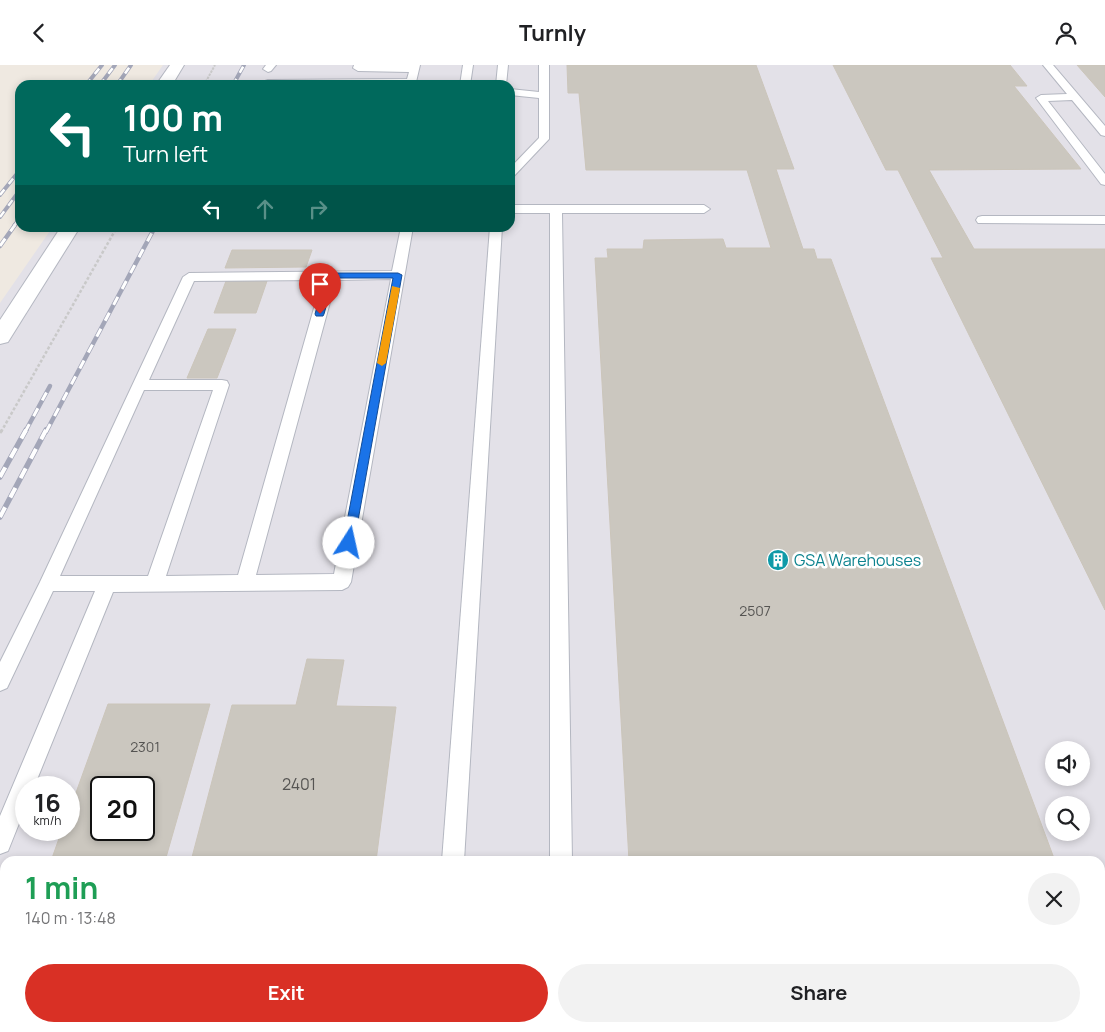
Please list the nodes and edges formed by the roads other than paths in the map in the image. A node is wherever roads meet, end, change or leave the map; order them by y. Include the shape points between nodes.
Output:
1 (177, 65) edge
2 (359, 65) edge
3 (468, 65) edge
4 (503, 65) edge
5 (544, 65) edge
6 (1048, 65) edge
7 (415, 67) edge
8 (167, 80) edge
9 (412, 80) edge
10 (466, 80) edge
11 (502, 80) edge
12 (515, 92) edge
13 (544, 95) junction
14 (1075, 97) junction
15 (1105, 133) edge
16 (515, 169) edge
17 (1105, 182) edge
18 (515, 209) edge
19 (556, 209) junction
20 (704, 209) dead end
21 (982, 220) dead end
22 (1105, 220) edge
23 (68, 232) edge
24 (406, 232) edge
25 (496, 232) edge
26 (398, 275) junction
27 (330, 276) junction
28 (0, 337) edge
29 (139, 385) junction
30 (155, 582) junction
31 (245, 582) junction
32 (48, 583) junction
33 (107, 584) junction
34 (0, 682) edge
35 (0, 843) edge
36 (453, 856) edge
37 (561, 856) edge

1 - 8 main road
2 - 7 lane via 358,68
3 - 10 lane
4 - 11 lane
5 - 13 lane
6 - 14 lane
7 - 9 lane
12 - 13 lane
13 - 16 lane via 544,139
14 - 15 lane
14 - 17 lane via 1041,98
18 - 19 lane
19 - 20 lane
19 - 37 lane
21 - 22 lane
23 - 28 main road
24 - 26 lane
25 - 36 lane
26 - 27 lane
26 - 31 lane via 342,582
27 - 29 lane via 189,277
27 - 31 lane
29 - 30 lane via 222,385
29 - 32 lane
30 - 31 lane
30 - 33 lane
32 - 33 lane
32 - 34 lane
33 - 35 lane

